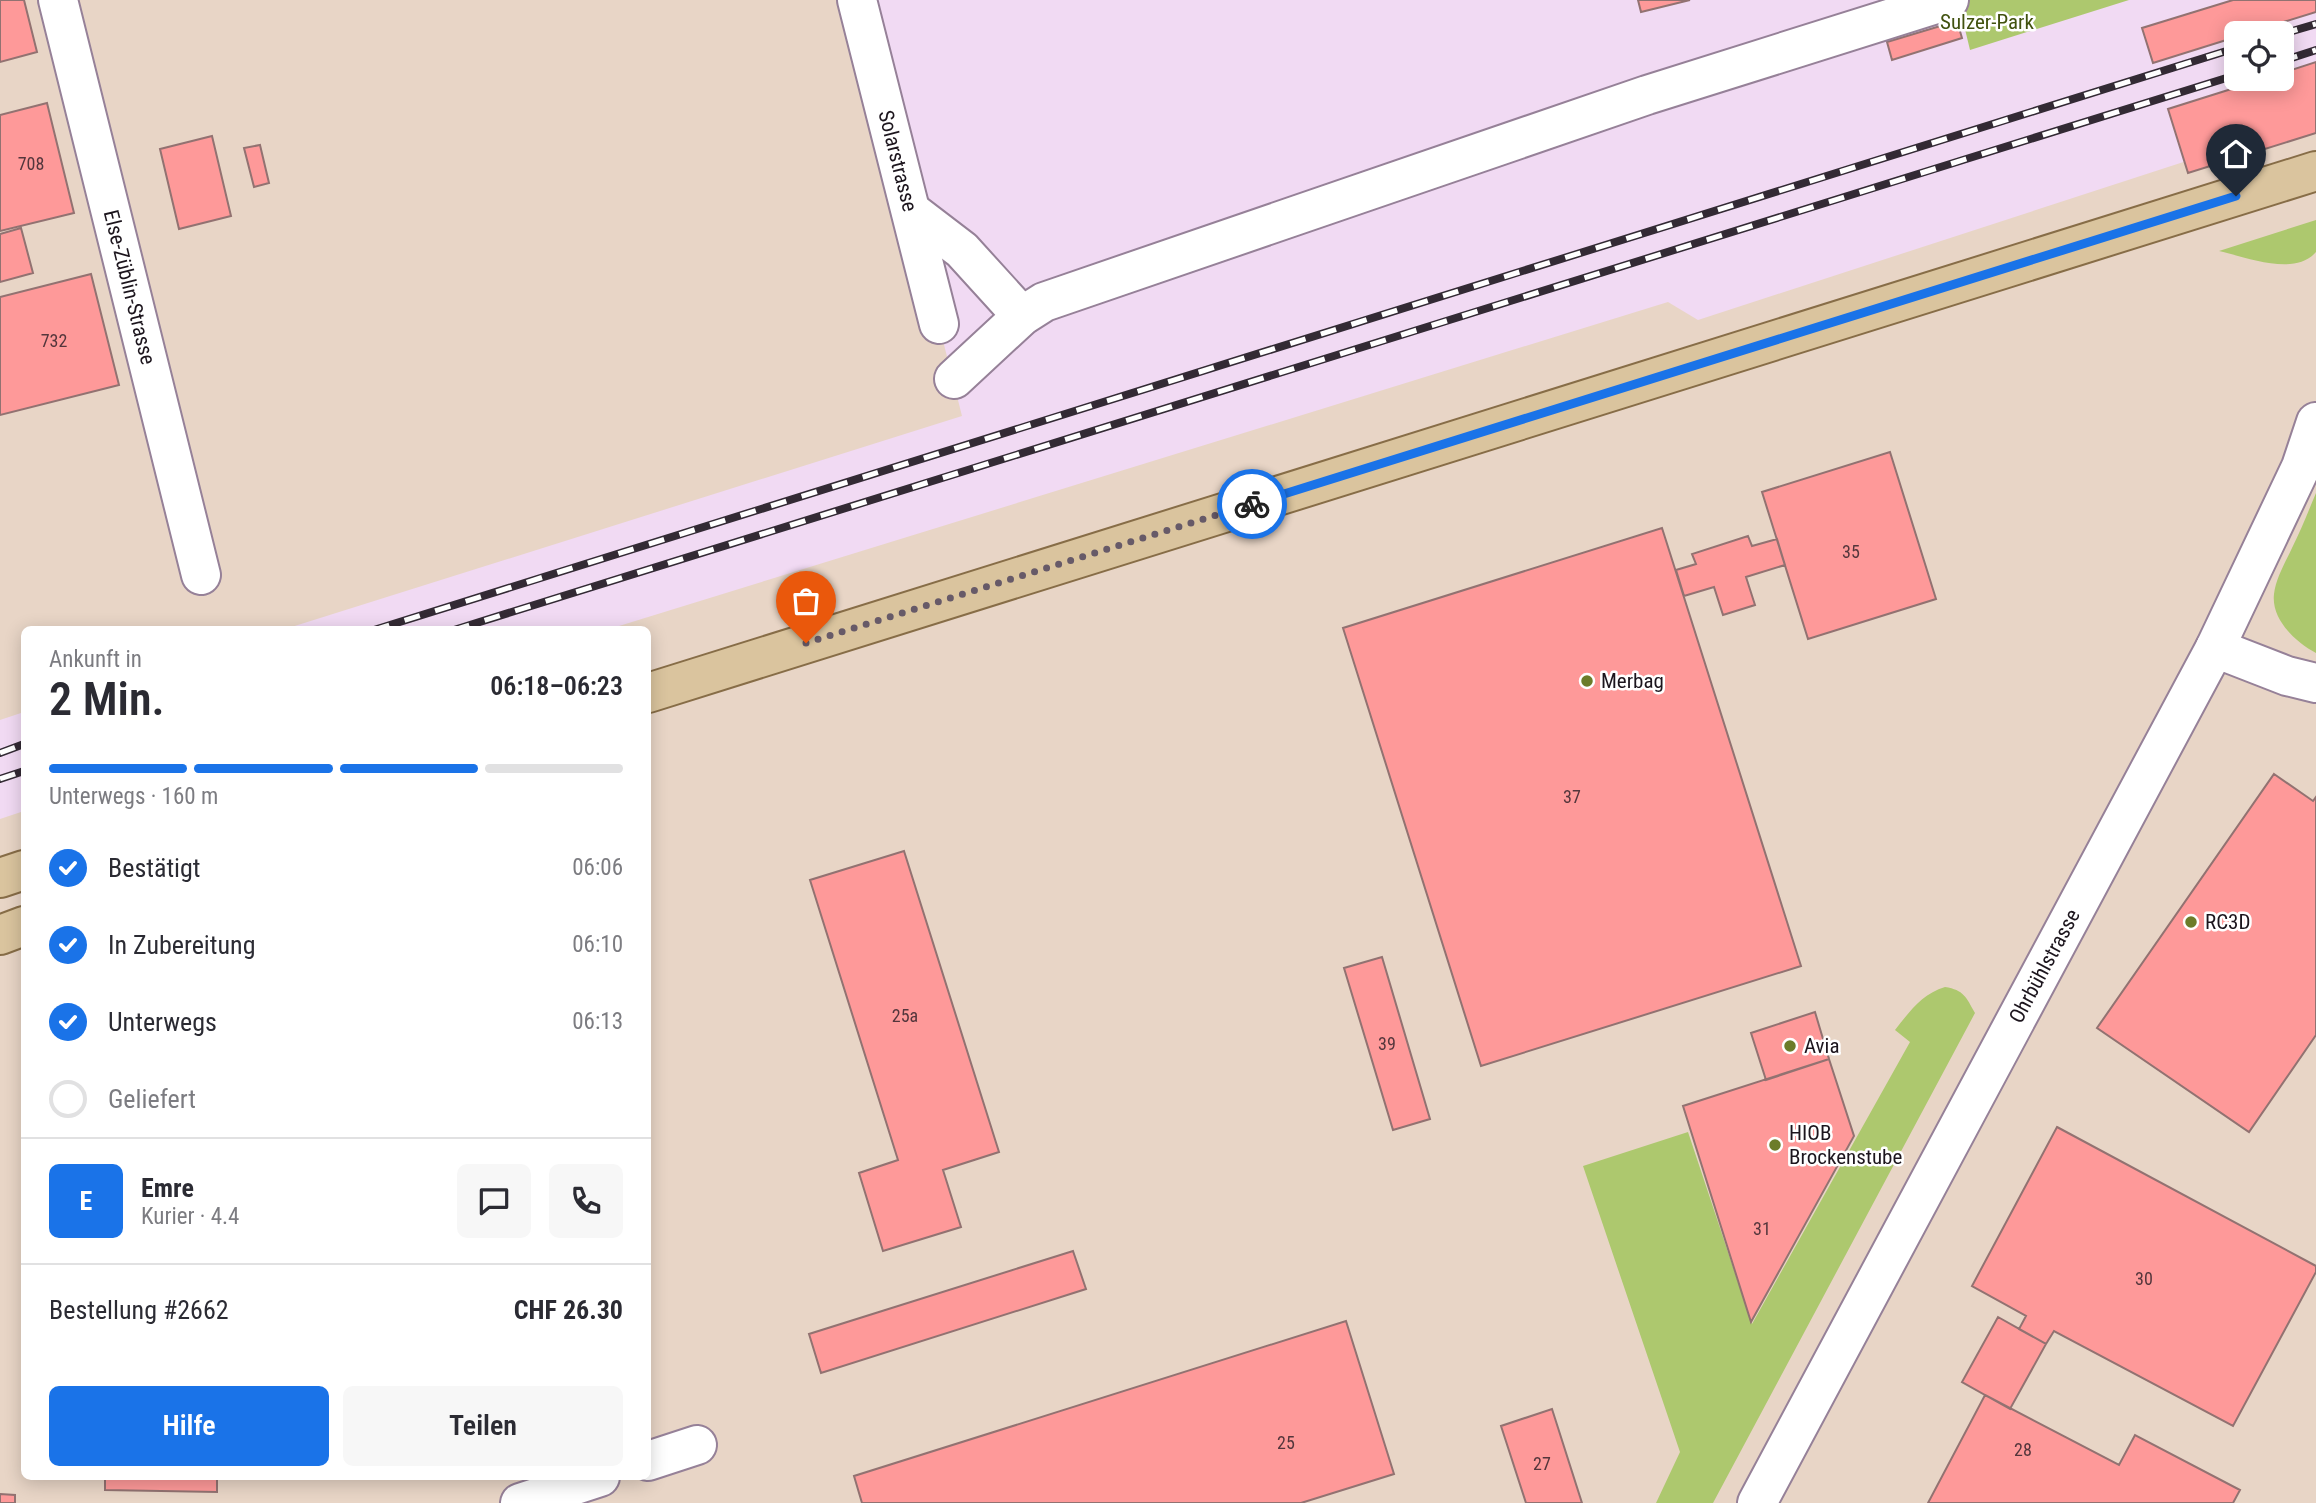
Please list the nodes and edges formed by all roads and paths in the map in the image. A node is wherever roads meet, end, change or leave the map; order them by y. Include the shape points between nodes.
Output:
1 (58, 0) edge
2 (857, 0) edge
3 (1949, 0) edge
4 (2316, 171) edge
5 (911, 211) junction
6 (1022, 316) junction
7 (939, 324) dead end
8 (954, 379) dead end
9 (2316, 422) edge
10 (201, 575) dead end
11 (2214, 648) junction
12 (2316, 683) edge
13 (651, 692) edge
14 (21, 871) edge
15 (0, 878) edge
16 (21, 927) edge
17 (0, 935) edge
18 (697, 1445) dead end
19 (651, 1460) edge
20 (591, 1480) edge
21 (520, 1503) edge
22 (1757, 1503) edge

1 - 10 street, Else-Züblin-Strasse
2 - 5 street, Solarstrasse
3 - 6 street via 1434,166 1044,302
4 - 13 main road
5 - 6 street via 961,250
5 - 7 street, Solarstrasse
6 - 8 street
9 - 11 street, Ohrbühlstrasse via 2301,467
11 - 12 street
11 - 22 street, Ohrbühlstrasse
14 - 15 main road
16 - 17 main road
18 - 19 street
20 - 21 street

